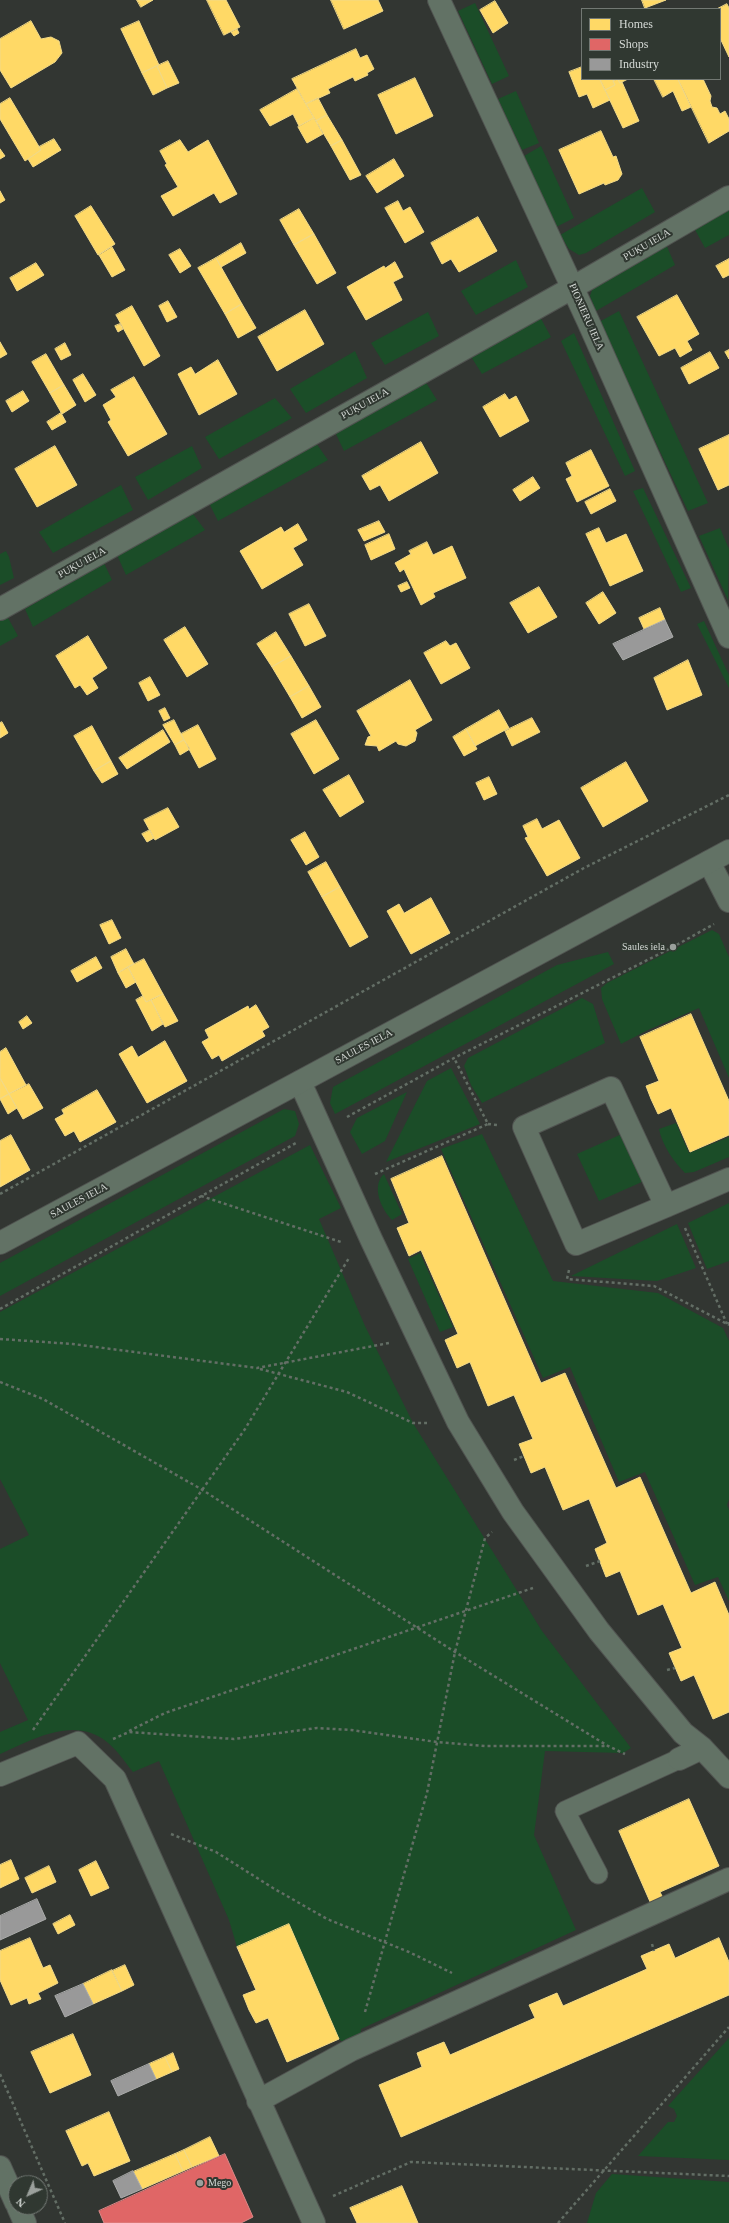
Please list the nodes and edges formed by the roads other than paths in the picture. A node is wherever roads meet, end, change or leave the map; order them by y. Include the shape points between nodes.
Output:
1 (439, 0) edge
2 (729, 198) edge
3 (572, 288) junction
4 (0, 609) edge
5 (729, 637) edge
6 (729, 851) edge
7 (709, 862) junction
8 (729, 901) edge
9 (300, 1082) junction
10 (729, 1179) edge
11 (670, 1205) junction
12 (0, 1243) edge
13 (702, 1748) junction
14 (678, 1758) joint
15 (0, 1775) edge
16 (729, 1777) edge
17 (598, 1874) dead end
18 (729, 1879) edge
19 (258, 2101) junction
20 (0, 2167) edge
21 (8, 2185) edge
22 (311, 2217) edge

1 - 3 street, PIONIERU IELA
2 - 3 street, PUĶU IELA
3 - 4 street, PUĶU IELA
3 - 5 street, PIONIERU IELA
6 - 7 street, SAULES IELA
7 - 8 street
7 - 9 street, SAULES IELA
9 - 12 street, SAULES IELA
9 - 13 street via 322,1129 363,1242 417,1337 458,1422 513,1512 599,1631 678,1727
10 - 11 street
11 - 11 street via 576,1244 524,1127 611,1088
13 - 14 street
13 - 16 street
14 - 17 lane via 565,1811
15 - 19 street via 78,1743 115,1779
18 - 19 street via 360,2046
19 - 22 street
20 - 21 street

